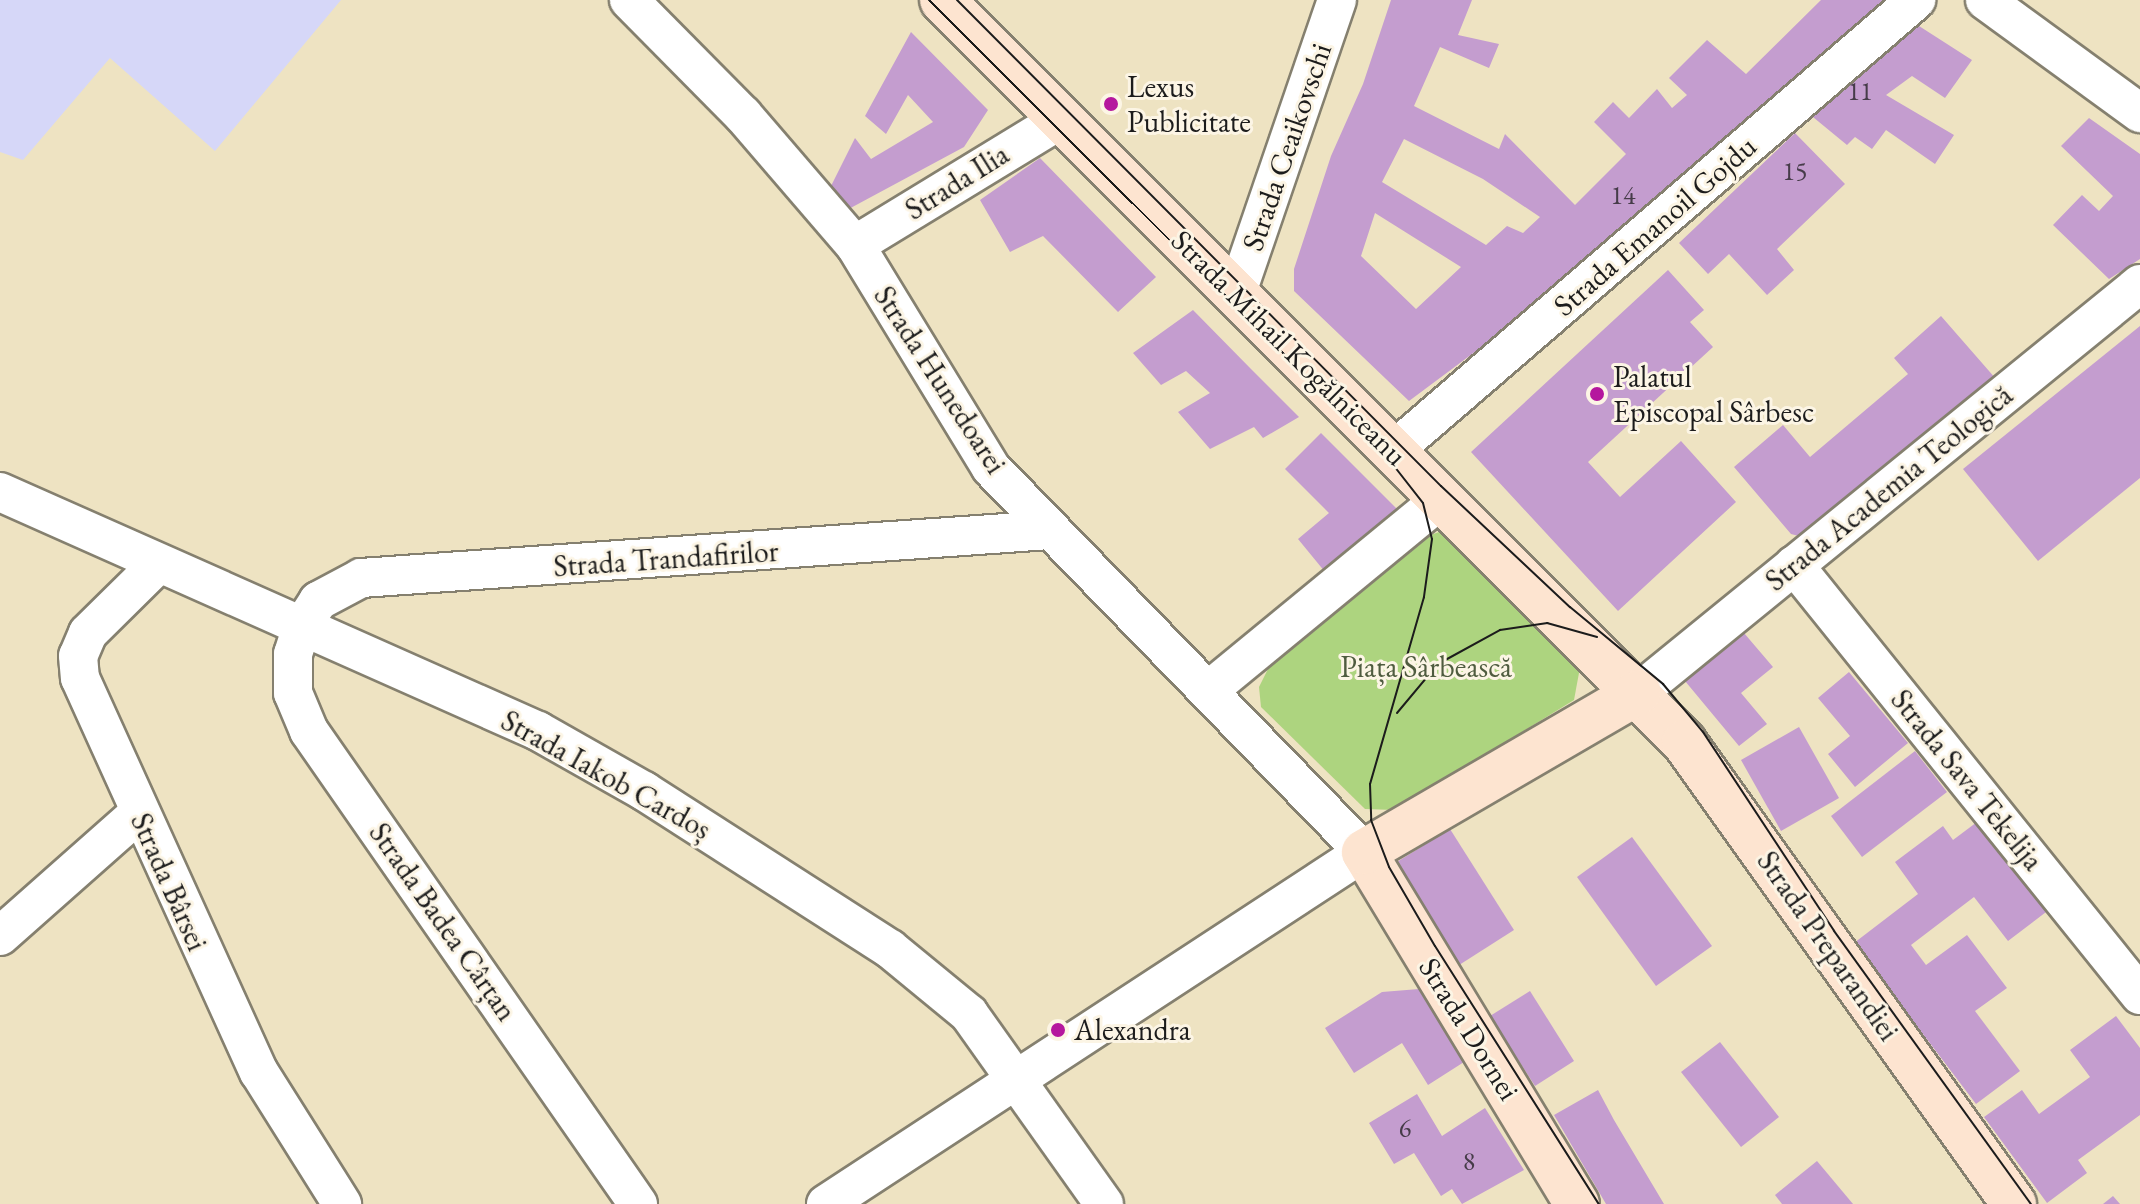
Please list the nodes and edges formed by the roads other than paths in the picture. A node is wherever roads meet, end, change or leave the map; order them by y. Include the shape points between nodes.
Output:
1 (629, 0) edge
2 (942, 0) edge
3 (1337, 0) edge
4 (1916, 0) edge
5 (1985, 0) edge
6 (2140, 113) edge
7 (1060, 120) junction
8 (855, 245) junction
9 (2140, 284) edge
10 (1236, 295) junction
11 (1393, 451) junction
12 (0, 492) edge
13 (1440, 500) junction
14 (1050, 530) junction
15 (157, 565) junction
16 (1794, 565) junction
17 (302, 626) junction
18 (1209, 690) junction
19 (1639, 692) junction
20 (138, 814) junction
21 (1364, 852) junction
22 (0, 936) edge
23 (2140, 995) edge
24 (1017, 1078) junction
25 (342, 1204) edge
26 (638, 1204) edge
27 (826, 1204) edge
28 (1104, 1204) edge
29 (1577, 1204) edge
30 (2014, 1204) edge

1 - 8 street, Strada Hunedoarei via 743,115
2 - 7 main road, Strada Mihail Kogălniceanu
3 - 10 street, Strada Ceaikovschi
4 - 11 street, Strada Emanoil Gojdu
5 - 6 street
7 - 8 street, Strada Ilia
7 - 10 main road, Strada Mihail Kogălniceanu
8 - 14 street, Strada Hunedoarei via 963,429 991,468
9 - 16 street, Strada Academia Teologică
10 - 11 main road, Strada Mihail Kogălniceanu
11 - 13 main road, Strada Mihail Kogălniceanu
12 - 15 street, Strada Iakob Cardoș
13 - 18 street
13 - 19 main road, Strada Mihail Kogălniceanu
14 - 17 street, Strada Trandafirilor via 361,578 318,601
14 - 18 street, Strada Hunedoarei
15 - 17 street, Strada Iakob Cardoș
15 - 20 street, Strada Bârsei via 88,633 78,656 80,678
16 - 19 street, Strada Academia Teologică
16 - 23 street, Strada Sava Tekelija
17 - 24 street, Strada Iakob Cardoș via 538,731 657,799 931,978 969,1014
17 - 26 street, Strada Badea Cârțan via 293,654 293,693 309,731
18 - 21 street, Strada Hunedoarei
19 - 21 main road
19 - 30 main road, Strada Preparandiei via 1684,742
20 - 22 street
20 - 25 street, Strada Bârsei via 259,1072
21 - 24 street
21 - 29 main road, Strada Dornei
24 - 27 street
24 - 28 street, Strada Iakob Cardoș

